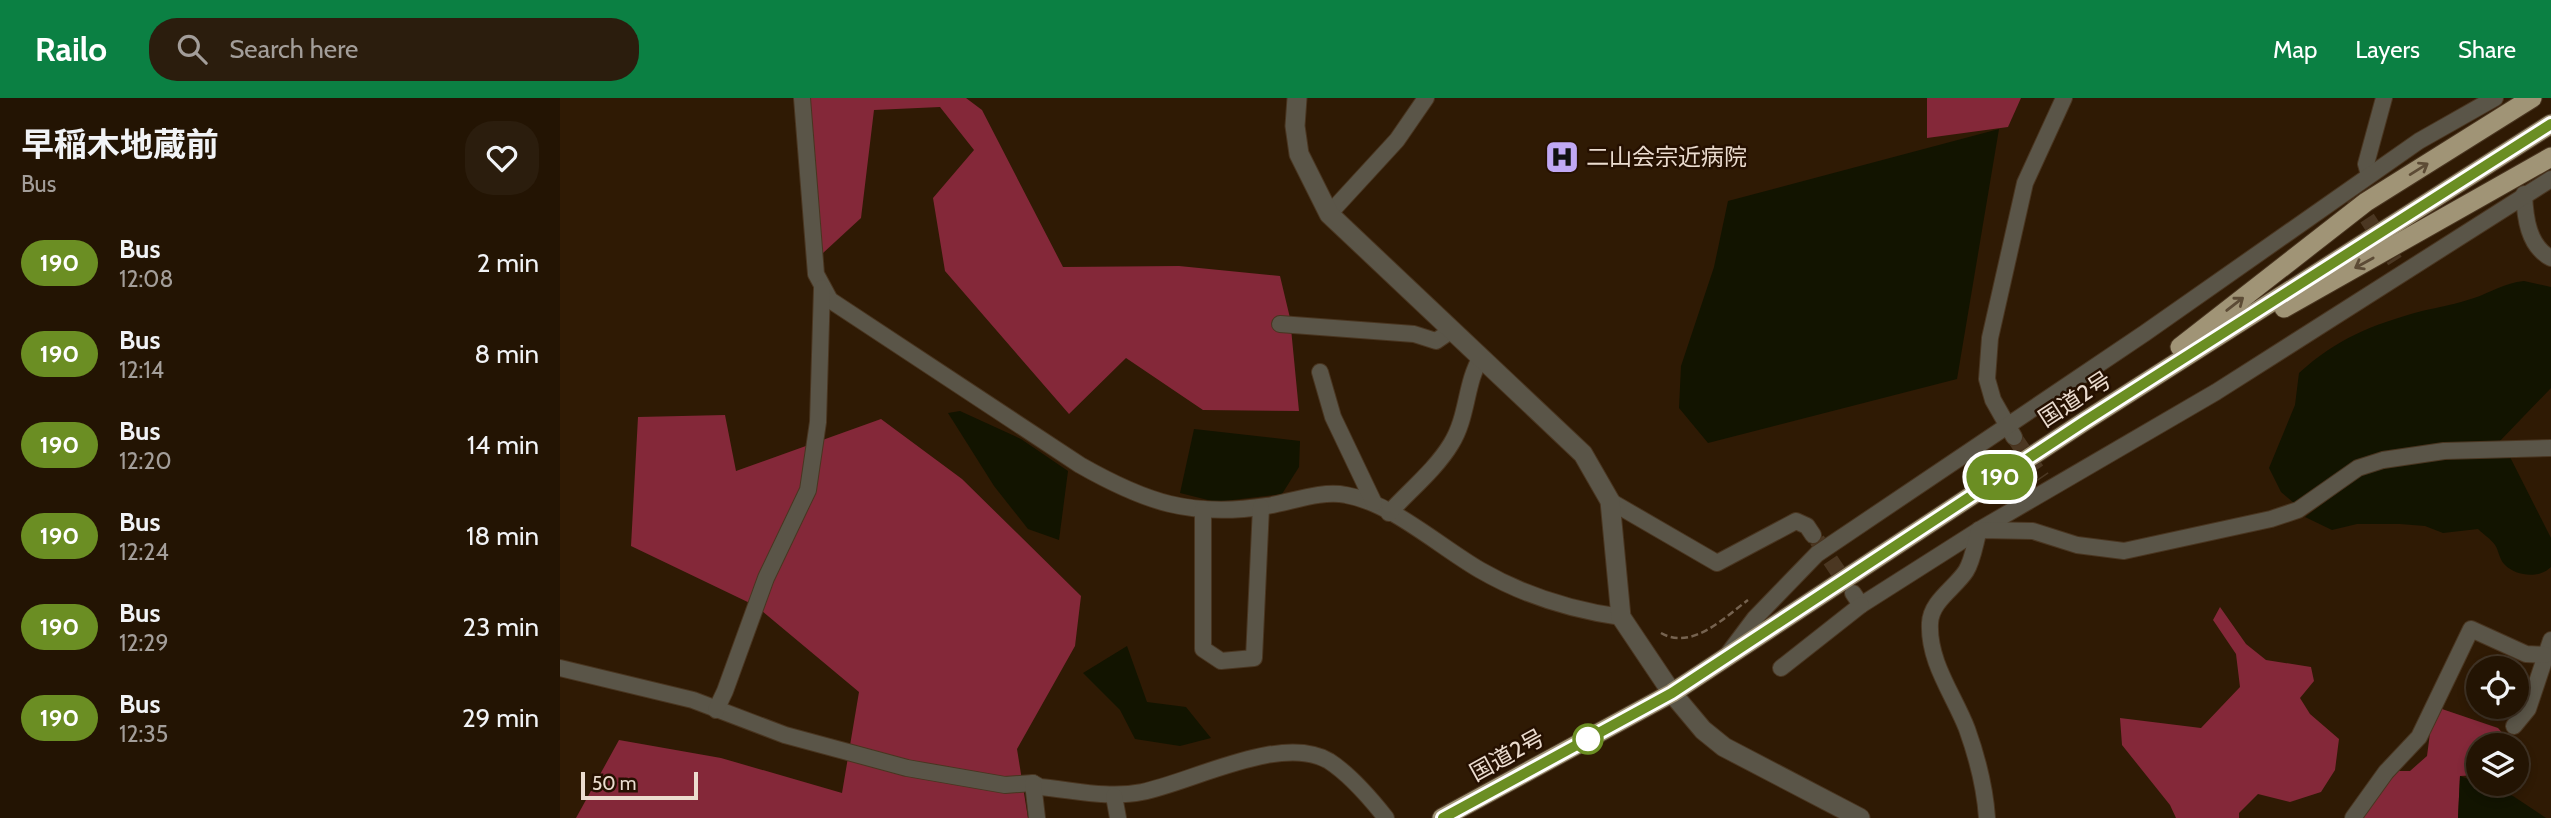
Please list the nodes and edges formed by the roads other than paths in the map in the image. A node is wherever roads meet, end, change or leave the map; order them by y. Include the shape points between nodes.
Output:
1 (802, 98) edge
2 (1297, 98) edge
3 (1426, 98) edge
4 (2064, 98) edge
5 (2384, 98) edge
6 (2495, 98) edge
7 (2532, 98) edge
8 (2551, 124) edge
9 (2551, 157) edge
10 (2369, 175) junction
11 (2551, 179) edge
12 (2524, 194) junction
13 (1329, 214) junction
14 (2551, 258) edge
15 (822, 288) junction
16 (2248, 317) junction
17 (1280, 324) dead end
18 (1452, 330) junction
19 (1481, 357) junction
20 (1320, 372) dead end
21 (2085, 421) junction
22 (2011, 431) junction
23 (2551, 448) edge
24 (1610, 501) junction
25 (1374, 503) junction
26 (1261, 507) junction
27 (1203, 509) junction
28 (1389, 513) junction
29 (1979, 530) junction
30 (1813, 535) tunnel mouth
31 (1621, 617) junction
32 (2548, 648) edge
33 (1724, 658) junction
34 (560, 668) edge
35 (1781, 668) dead end
36 (1672, 693) junction
37 (716, 710) junction
38 (2514, 726) dead end
39 (1033, 783) junction
40 (1114, 796) junction
41 (1383, 817) edge
42 (1037, 818) edge
43 (1118, 818) edge
44 (1443, 818) edge
45 (1860, 818) edge
46 (1987, 818) edge
47 (2353, 818) edge

1 - 15 street via 810,222
2 - 13 street via 1299,154
3 - 13 street via 1397,140
4 - 22 street via 2025,183 1990,338 1987,379
5 - 10 street via 2366,164
6 - 10 street
21 -> 7 highway via 2366,202
8 - 16 highway, 国道2号
9 -> 16 highway via 2284,308
10 - 22 street via 2351,194
11 - 12 street
12 - 14 street via 2529,231 2535,244
12 - 29 street via 2399,267 2216,392 2045,484
13 - 18 street
15 - 27 street via 841,308 1080,465 1163,503
15 - 37 street via 818,422 808,490 766,578
16 - 21 highway, 国道2号
17 - 18 street via 1413,334 1436,341
18 - 19 street
19 - 24 street via 1583,454
19 - 28 street via 1470,375 1462,419 1451,444
20 - 25 street via 1333,417
21 - 33 highway, 国道2号
22 - 33 street via 1817,554 1755,618
23 - 29 street via 2444,451 2383,460 2358,468 2298,510 2124,551 2077,545 2032,531
24 - 30 street via 1717,563 1796,521
24 - 31 street
25 - 26 street via 1344,494
25 - 28 street
26 - 27 street
26 - 27 street via 1254,658 1221,662 1203,649
28 - 31 street via 1481,571 1529,595 1580,611
29 - 35 street via 1857,599
29 - 46 street via 1967,569 1935,607 1930,623 1947,691 1967,728
31 - 36 street
32 - 38 street via 2528,709
32 - 47 street via 2526,654 2471,629 2420,737 2386,772
33 - 36 highway, 国道2号
34 - 37 street via 693,700
36 - 44 highway, 国道2号
36 - 45 street via 1724,747
37 - 39 street via 785,735 907,768 1005,785
39 - 40 street via 1041,788
39 - 42 street
40 - 41 street via 1143,792 1272,754 1297,753 1327,760
40 - 43 street

